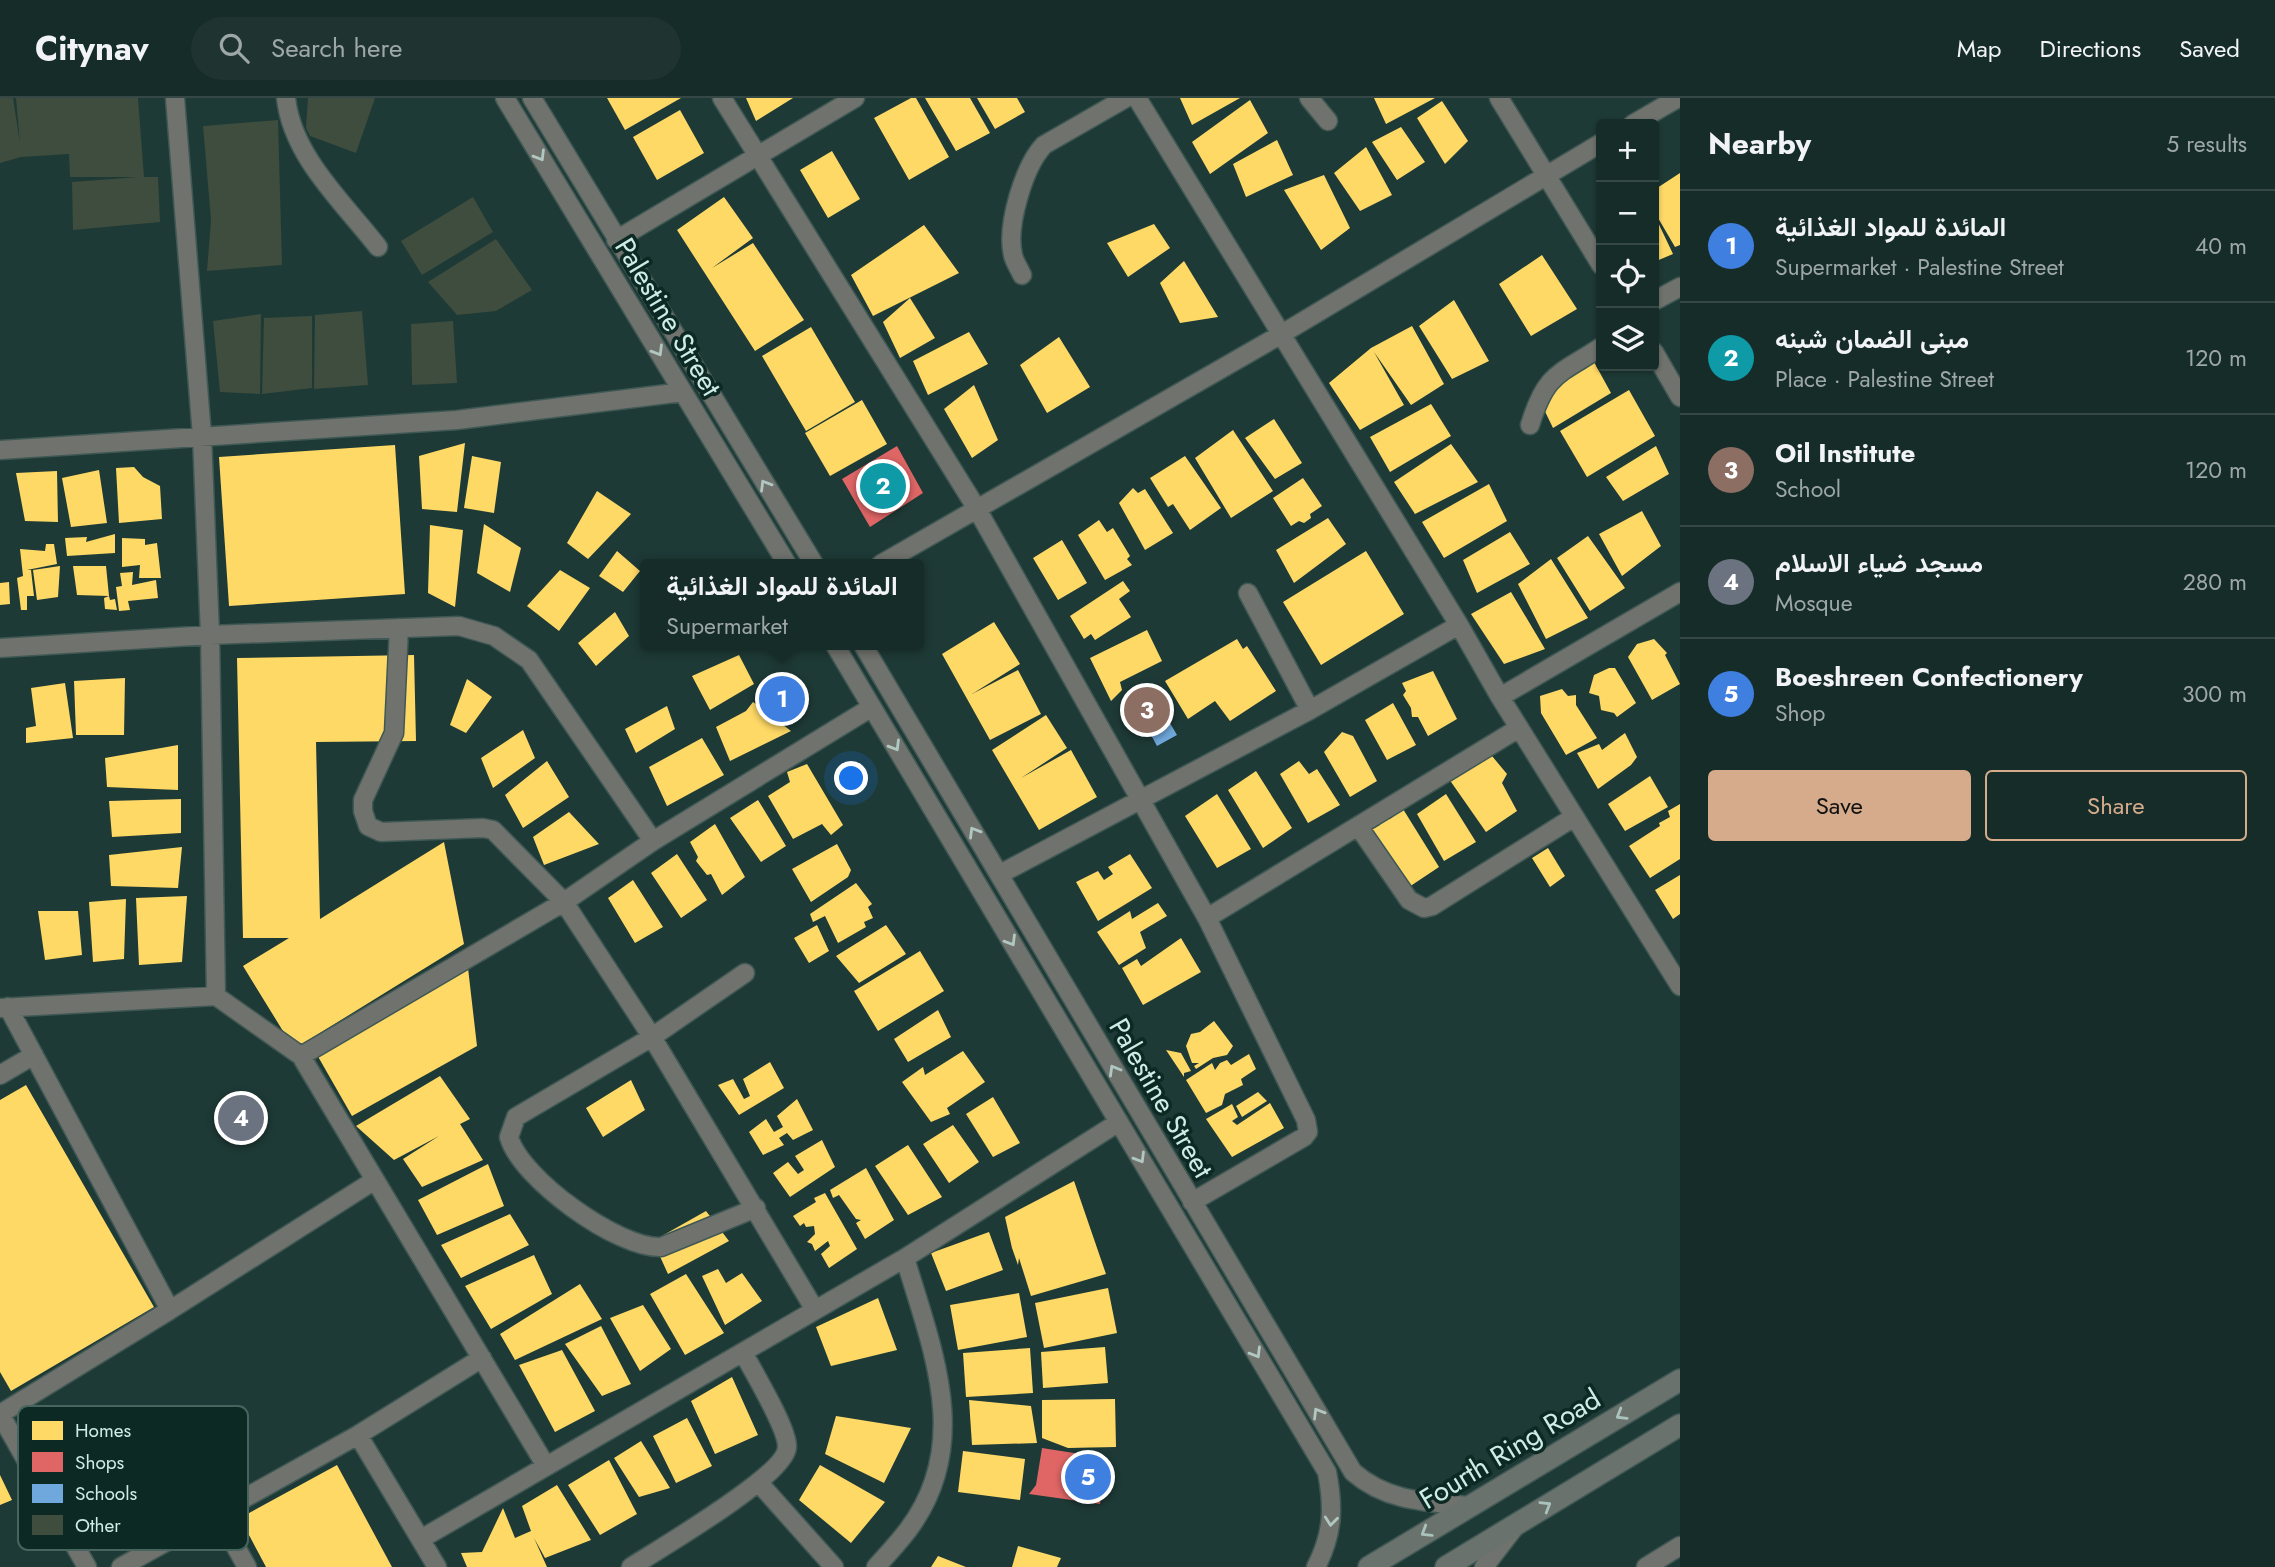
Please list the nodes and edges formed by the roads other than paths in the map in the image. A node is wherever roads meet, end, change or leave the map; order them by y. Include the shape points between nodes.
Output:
1 (175, 98) edge
2 (286, 98) edge
3 (505, 98) edge
4 (532, 98) edge
5 (722, 98) edge
6 (855, 98) edge
7 (1126, 98) edge
8 (1138, 98) edge
9 (1309, 98) edge
10 (1499, 98) edge
11 (1678, 98) edge
12 (1642, 119) edge
13 (1328, 121) dead end
14 (1596, 146) edge
15 (757, 156) junction
16 (1545, 175) junction
17 (616, 240) junction
18 (378, 247) dead end
19 (1596, 257) edge
20 (1022, 275) dead end
21 (1680, 287) edge
22 (1659, 299) edge
23 (1280, 335) junction
24 (1596, 350) edge
25 (1659, 361) edge
26 (683, 392) junction
27 (1680, 397) edge
28 (1530, 425) dead end
29 (202, 436) junction
30 (0, 450) edge
31 (977, 509) junction
32 (785, 517) junction
33 (766, 529) junction
34 (784, 559) edge
35 (811, 559) edge
36 (890, 559) edge
37 (1680, 592) edge
38 (1248, 593) dead end
39 (1460, 625) junction
40 (399, 628) junction
41 (210, 635) junction
42 (0, 648) edge
43 (838, 650) edge
44 (866, 650) edge
45 (1500, 697) junction
46 (872, 707) junction
47 (1310, 710) junction
48 (1519, 728) junction
49 (1139, 798) junction
50 (1574, 817) junction
51 (1357, 826) junction
52 (653, 841) junction
53 (1000, 874) junction
54 (564, 902) junction
55 (1207, 918) junction
56 (746, 974) dead end
57 (1680, 986) edge
58 (216, 996) junction
59 (4, 1007) edge
60 (652, 1037) junction
61 (34, 1055) junction
62 (301, 1056) junction
63 (0, 1075) edge
64 (1119, 1122) junction
65 (375, 1180) junction
66 (1192, 1202) junction
67 (756, 1208) junction
68 (905, 1258) junction
69 (170, 1310) junction
70 (815, 1310) junction
71 (744, 1354) junction
72 (482, 1358) junction
73 (1680, 1380) edge
74 (0, 1414) edge
75 (1680, 1425) edge
76 (358, 1435) junction
77 (18, 1446) edge
78 (546, 1466) junction
79 (759, 1483) junction
80 (248, 1498) edge
81 (1467, 1506) junction
82 (1519, 1522) junction
83 (421, 1539) junction
84 (1680, 1546) edge
85 (77, 1550) edge
86 (153, 1550) edge
87 (238, 1550) edge
88 (87, 1567) edge
89 (121, 1567) edge
90 (247, 1567) edge
91 (437, 1567) edge
92 (631, 1567) edge
93 (834, 1567) edge
94 (876, 1567) edge
95 (1316, 1567) edge
96 (1369, 1567) edge
97 (1446, 1567) edge
98 (1484, 1567) edge
99 (1646, 1567) edge

1 - 29 street
2 - 18 street via 290,123 303,151
3 -> 26 street, Palestine Street
4 - 17 street, Palestine Street
5 - 15 street
6 - 15 street
7 - 20 street via 1044,145 1034,156 1021,188 1012,239
8 - 23 street
9 - 13 street
10 - 16 street
11 - 12 street
14 - 16 street
15 - 17 street
15 - 31 street
16 - 19 street
16 - 23 street
32 -> 17 street, Palestine Street
21 - 22 street
23 - 31 street
23 - 39 street
24 - 28 street via 1549,380 1538,397
25 - 27 street
26 - 29 street via 457,420
26 - 33 street, Palestine Street
29 - 30 street
29 - 41 street
31 - 36 street
31 - 49 street
32 - 33 street
32 - 35 street, Palestine Street
33 - 34 street, Palestine Street
37 - 45 street
38 - 47 street
39 - 45 street
39 - 47 street
40 - 41 street
40 - 52 street via 475,629 529,660
40 - 54 street via 396,722 393,739 363,800 368,826 382,832 493,830
41 - 42 street
41 - 58 street
43 - 46 street, Palestine Street
53 -> 44 street, Palestine Street
45 - 48 street
46 - 52 street
46 -> 64 street, Palestine Street
47 - 49 street
48 - 50 street
48 - 51 street
49 - 53 street
49 - 55 street
50 - 51 street via 1424,908 1409,900
50 - 57 street
51 - 55 street
52 - 54 street
66 -> 53 street, Palestine Street
54 - 60 street
54 - 62 street
55 - 66 street via 1308,1132
56 - 60 street
58 - 59 street
58 - 62 street
59 - 61 street
60 - 67 street
60 - 67 street via 516,1117 509,1137 516,1153 598,1225 644,1247 661,1247
61 - 63 street
61 - 69 street
62 - 65 street
64 - 68 street
64 -> 95 street, Palestine Street via 1327,1472 1332,1528
65 - 69 street
65 - 72 street
81 -> 66 street, Palestine Street via 1392,1496 1371,1488 1353,1472
67 - 70 street
68 - 70 street
68 - 94 street via 942,1381 945,1413 942,1442 924,1503 909,1529
69 - 74 street
70 - 71 street
71 - 78 street
71 - 79 street via 787,1437 783,1461
72 - 76 street
72 - 78 street
73 -> 81 main road, Fourth Ring Road
74 - 77 street
82 -> 75 main road
76 - 80 street
76 - 83 street
78 - 83 street
79 - 92 street
79 - 93 street
81 -> 96 main road, Fourth Ring Road
82 - 97 main road
82 - 98 street
83 - 91 street
84 - 99 street
85 - 88 street
86 - 89 street
87 - 90 street

